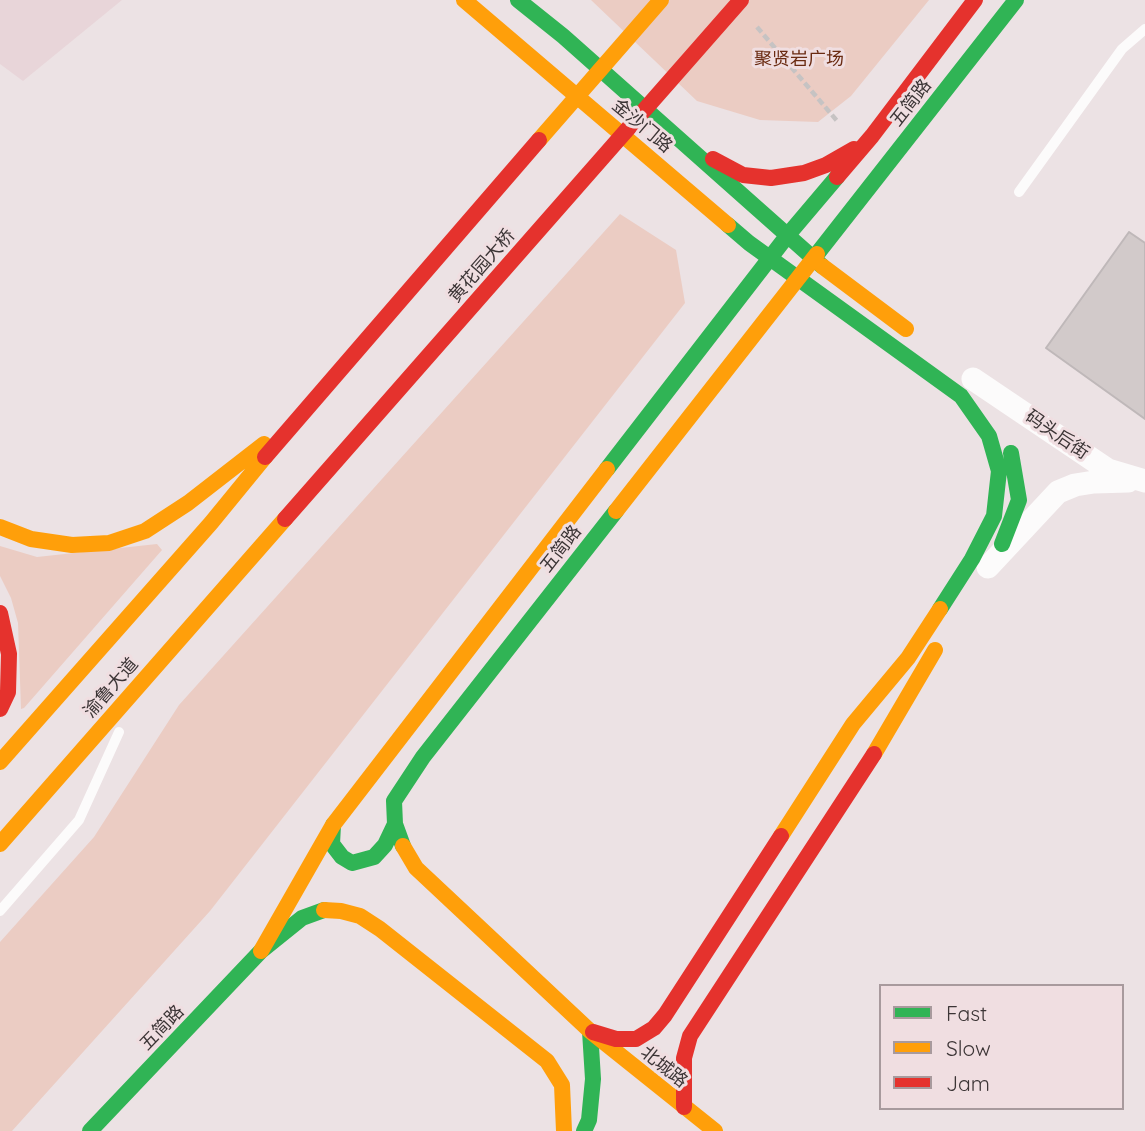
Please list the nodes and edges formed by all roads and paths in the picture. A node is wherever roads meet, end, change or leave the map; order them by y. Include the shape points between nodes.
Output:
1 (464, 0) edge
2 (518, 0) edge
3 (661, 0) edge
4 (741, 0) edge
5 (975, 0) edge
6 (1016, 0) edge
7 (751, 20) dead end
8 (1145, 29) edge
9 (838, 122) dead end
10 (872, 136) junction
11 (678, 141) junction
12 (1019, 192) dead end
13 (787, 236) junction
14 (770, 259) junction
15 (811, 260) junction
16 (798, 277) junction
17 (919, 339) dead end
18 (968, 375) joint
19 (290, 425) junction
20 (0, 527) edge
21 (251, 558) joint
22 (987, 570) joint
23 (0, 613) edge
24 (945, 635) dead end
25 (143, 680) junction
26 (0, 709) edge
27 (127, 715) dead end
28 (122, 727) dead end
29 (0, 762) edge
30 (395, 824) junction
31 (333, 825) junction
32 (0, 844) edge
33 (0, 911) edge
34 (261, 951) junction
35 (590, 1031) junction
36 (684, 1107) junction
37 (90, 1131) edge
38 (564, 1131) edge
39 (584, 1131) edge
40 (715, 1131) edge

1 - 14 main road, 金沙门路
2 - 11 main road, 金沙门路
3 - 19 main road
4 - 21 main road, 黄花园大桥
5 - 10 main road, 五简路
6 - 15 main road, 五简路
7 - 9 path
8 - 12 lane via 1122,49
10 - 11 main road via 825,166 771,178 743,176
10 - 13 main road, 五简路
11 - 13 main road, 金沙门路
13 - 14 main road, 五简路
13 - 15 main road, 金沙门路
14 - 16 main road, 金沙门路
14 - 31 main road, 五简路
15 - 16 main road, 五简路
15 - 17 main road, 金沙门路
16 - 30 main road, 五简路 via 423,757 394,801
16 - 35 main road, 金沙门路 via 961,397 989,436 999,471 995,516 908,658 853,724 665,1015 636,1039
18 - 22 main road via 1001,428 1014,464 1019,500
18 - 22 street, 码头后街 via 1108,470 1145,481 1094,481 1058,492
19 - 20 main road via 145,531 109,543 72,545 31,539
19 - 29 main road, 渝鲁大道 via 211,523
21 - 25 main road, 渝鲁大道
23 - 26 main road via 9,654 8,692
24 - 36 main road via 883,741 690,1035 684,1058
25 - 27 lane
25 - 32 main road, 渝鲁大道
28 - 33 lane via 79,820
30 - 31 main road via 374,857 352,863 332,844
30 - 35 main road via 416,867
31 - 34 main road, 五简路
34 - 37 main road, 五简路
34 - 38 main road, 五简路 via 302,918 323,910 360,916 547,1061 562,1086
35 - 36 main road, 北城路
35 - 39 main road via 593,1079
36 - 40 main road, 北城路

